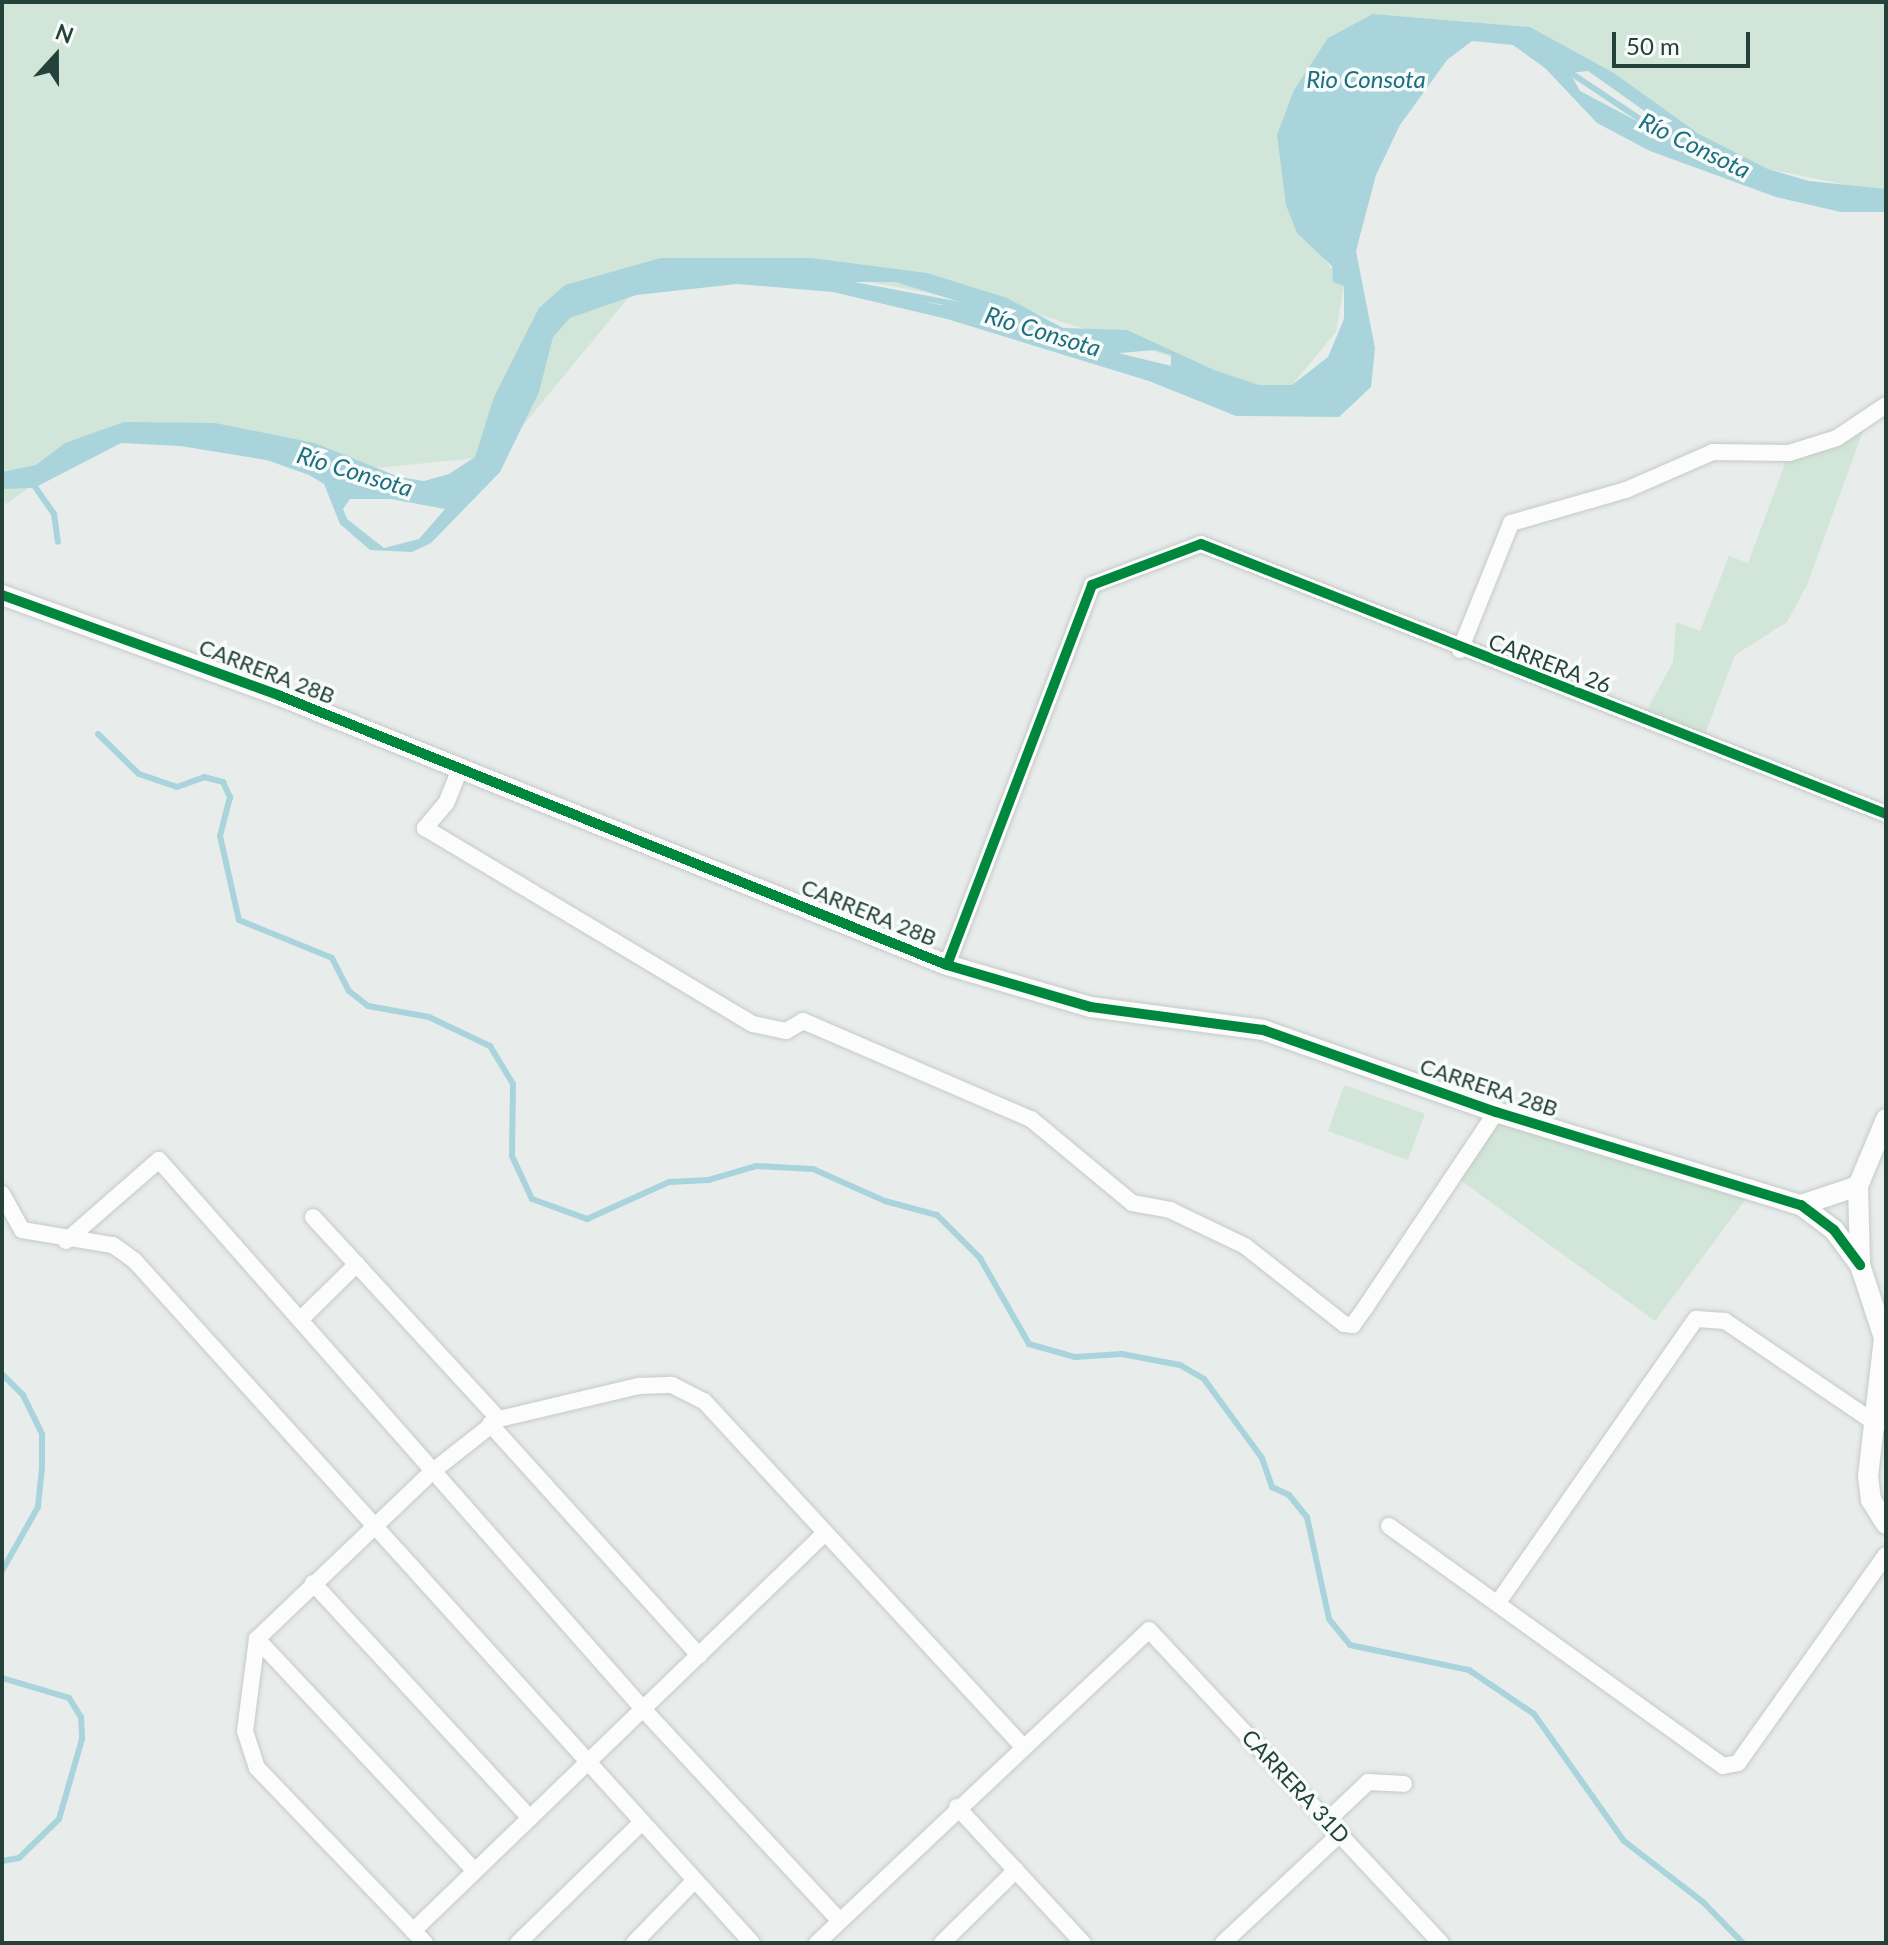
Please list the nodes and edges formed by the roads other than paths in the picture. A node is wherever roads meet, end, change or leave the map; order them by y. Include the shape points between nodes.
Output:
1 (1886, 405) edge
2 (2, 595) edge
3 (1460, 650) junction
4 (460, 769) junction
5 (1886, 814) edge
6 (947, 965) junction
7 (1496, 1112) junction
8 (1886, 1119) edge
9 (1858, 1186) junction
10 (2, 1194) edge
11 (1801, 1205) junction
12 (313, 1217) dead end
13 (66, 1241) junction
14 (357, 1264) junction
15 (1860, 1265) junction
16 (302, 1318) junction
17 (494, 1421) junction
18 (1878, 1425) junction
19 (433, 1471) junction
20 (1886, 1524) edge
21 (1389, 1526) dead end
22 (372, 1529) junction
23 (824, 1534) junction
24 (1886, 1555) edge
25 (313, 1583) junction
26 (1499, 1601) junction
27 (257, 1639) junction
28 (699, 1655) junction
29 (643, 1709) junction
30 (1023, 1747) junction
31 (585, 1765) junction
32 (1404, 1784) dead end
33 (957, 1807) junction
34 (530, 1818) junction
35 (1329, 1819) junction
36 (640, 1824) junction
37 (1341, 1833) junction
38 (1016, 1870) junction
39 (475, 1871) junction
40 (694, 1881) junction
41 (840, 1921) junction
42 (413, 1931) junction
43 (1072, 1939) edge
44 (425, 1943) edge
45 (518, 1943) edge
46 (634, 1943) edge
47 (752, 1943) edge
48 (817, 1943) edge
49 (942, 1943) edge
50 (1223, 1943) edge
51 (1441, 1943) edge

1 - 3 street via 1837,438 1789,453 1713,452 1626,490 1511,523
2 - 4 street, CARRERA 28B
3 - 5 street, CARRERA 26
3 - 6 street, CARRERA 26 via 1201,544 1092,585
4 - 6 street, CARRERA 28B
4 - 7 street via 446,803 425,828 753,1024 786,1031 803,1021 1031,1119 1132,1203 1170,1210 1245,1246 1344,1324 1353,1325
6 - 7 street, CARRERA 28B via 1091,1007 1263,1030
7 - 11 street, CARRERA 28B
8 - 9 street
9 - 11 street
9 - 15 street
10 - 13 street via 22,1230
11 - 15 street, CARRERA 28B via 1834,1230
12 - 14 street
13 - 16 street via 159,1160
13 - 22 street via 113,1245 134,1260
14 - 16 street
14 - 17 street
15 - 18 street via 1884,1338
16 - 19 street
17 - 19 street
17 - 23 street via 639,1386 672,1385 704,1401
17 - 28 street
18 - 20 street via 1868,1476 1871,1500
18 - 26 street via 1725,1321 1696,1319
19 - 22 street
19 - 29 street
21 - 26 street
22 - 25 street
22 - 31 street
23 - 28 street
23 - 30 street
24 - 26 street via 1732,1766 1723,1766
25 - 27 street
25 - 34 street
27 - 39 street
27 - 42 street via 245,1731 257,1768
28 - 29 street
29 - 31 street
29 - 41 street
30 - 33 street
30 - 35 street, CARRERA 31D via 1149,1630
31 - 34 street
31 - 36 street
32 - 35 street via 1368,1782
33 - 38 street
33 - 41 street
34 - 39 street
35 - 37 street, CARRERA 31D
36 - 40 street
36 - 45 street
37 - 50 street
37 - 51 street, CARRERA 31D
38 - 43 street
38 - 49 street
39 - 42 street
40 - 46 street
40 - 47 street
41 - 48 street
42 - 44 street

